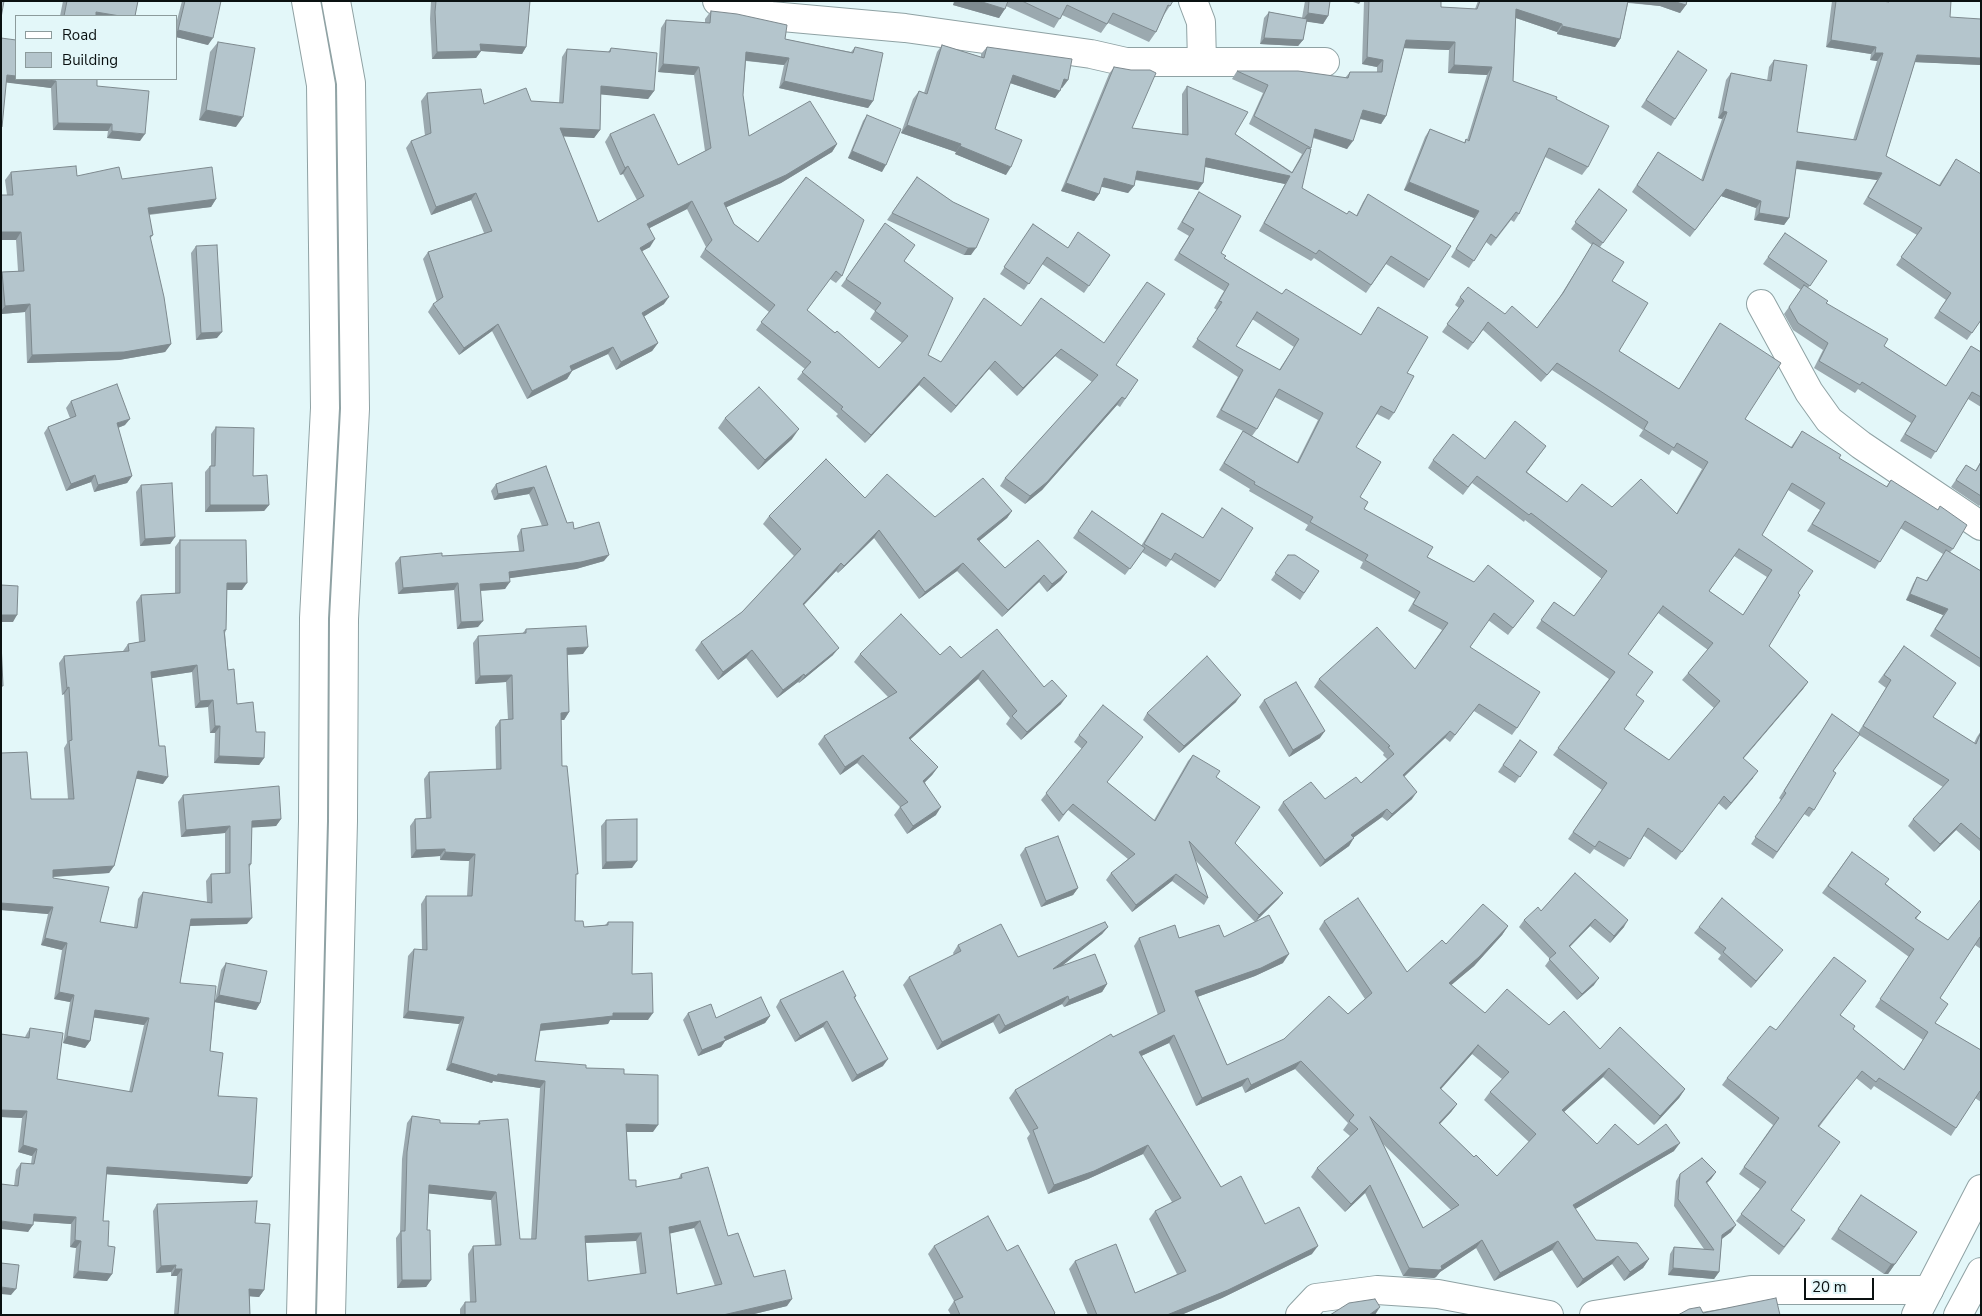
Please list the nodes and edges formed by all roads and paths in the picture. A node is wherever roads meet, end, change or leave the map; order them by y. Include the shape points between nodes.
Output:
1 (306, 1) edge
2 (336, 1) edge
3 (717, 1) edge
4 (1193, 1) edge
5 (1202, 62) junction
6 (1325, 62) dead end
7 (1761, 304) dead end
8 (1981, 526) edge
9 (1981, 1189) edge
10 (1981, 1272) edge
11 (1929, 1290) junction
12 (301, 1315) edge
13 (331, 1315) edge
14 (1300, 1315) edge
15 (1549, 1315) edge
16 (1594, 1315) edge
17 (1916, 1315) edge
18 (1958, 1315) edge

1 - 12 main road via 321,85 325,408 314,618 313,820
2 - 13 main road via 351,83 355,408 344,619 343,821
3 - 5 main road via 772,16 933,32 1091,54 1126,62
4 - 5 main road via 1201,22
5 - 6 main road
7 - 8 main road via 1809,392 1829,420
9 - 11 main road
10 - 18 main road
11 - 16 main road via 1751,1290
11 - 17 main road
14 - 15 main road via 1316,1298 1377,1290 1438,1294

